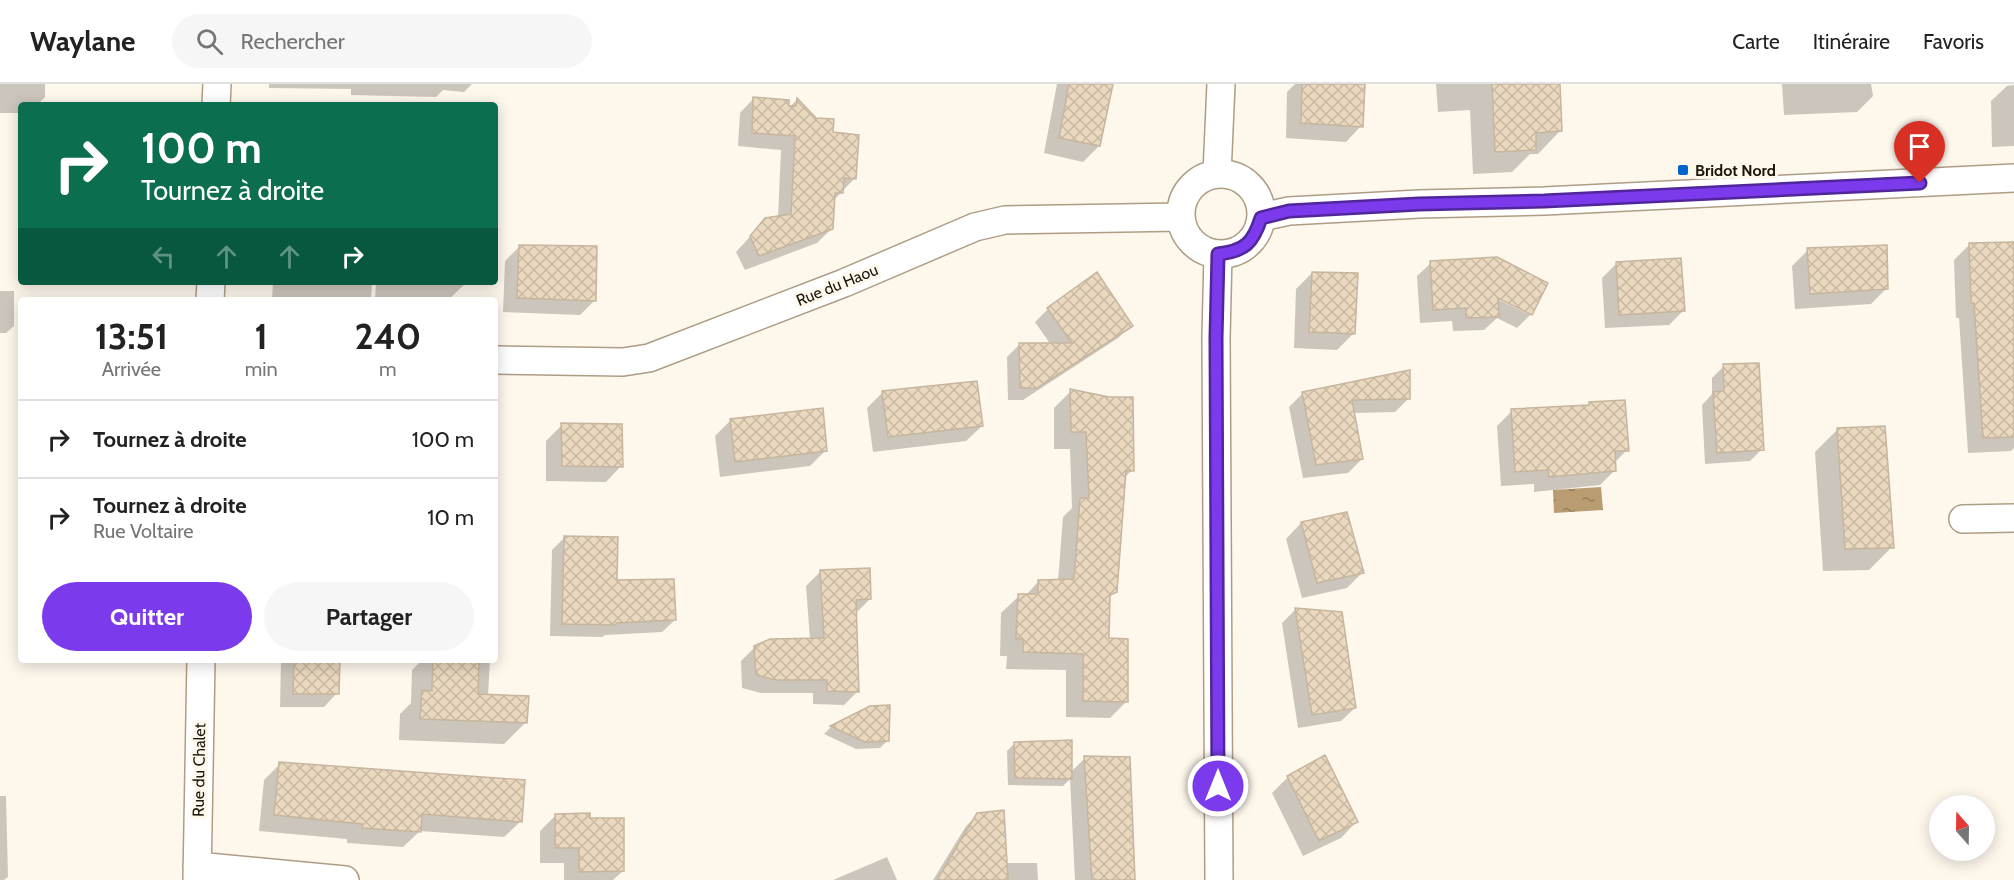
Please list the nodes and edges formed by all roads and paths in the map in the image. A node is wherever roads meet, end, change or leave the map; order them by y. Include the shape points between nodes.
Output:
1 (217, 84) edge
2 (1221, 84) edge
3 (216, 102) edge
4 (1217, 174) junction
5 (2014, 178) edge
6 (1180, 217) junction
7 (1261, 218) junction
8 (1218, 254) junction
9 (498, 360) edge
10 (2014, 518) edge
11 (1963, 519) dead end
12 (201, 663) edge
13 (197, 873) edge
14 (345, 880) edge
15 (1219, 880) edge

1 - 3 street
2 - 4 street
4 - 6 street via 1190,189
4 - 7 street via 1238,177 1249,186 1260,204
5 - 7 street via 1419,204 1289,211
6 - 8 street via 1192,242
6 - 9 street, Rue du Haou via 1005,220 975,227 844,284 649,358 623,362
7 - 8 street via 1246,246
8 - 15 street
10 - 11 street
12 - 13 street, Rue du Chalet
13 - 14 street

